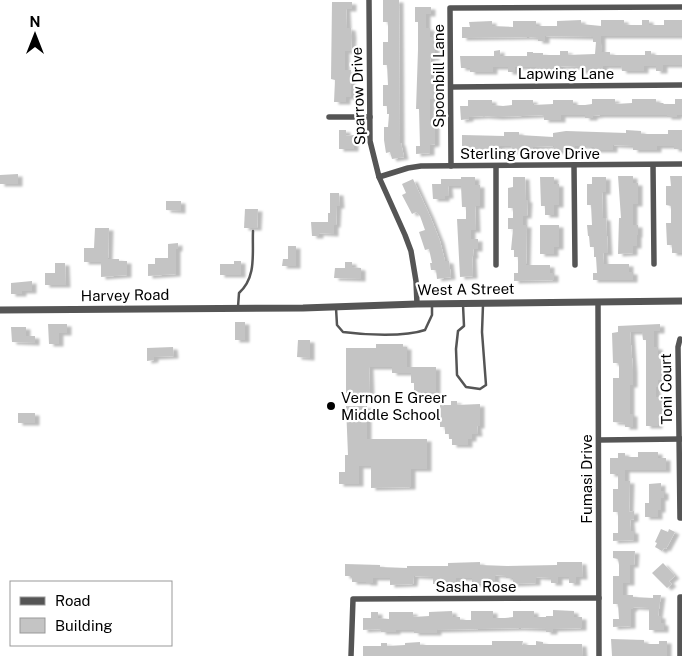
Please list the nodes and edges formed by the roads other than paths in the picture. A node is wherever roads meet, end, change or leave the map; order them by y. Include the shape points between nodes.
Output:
1 (369, 0) edge
2 (682, 7) edge
3 (682, 85) edge
4 (451, 87) junction
5 (329, 117) dead end
6 (370, 117) junction
7 (653, 164) junction
8 (682, 164) edge
9 (574, 165) junction
10 (452, 166) junction
11 (496, 166) junction
12 (379, 177) junction
13 (253, 231) dead end
14 (654, 264) dead end
15 (575, 265) dead end
16 (496, 266) dead end
17 (682, 301) edge
18 (598, 302) junction
19 (432, 303) junction
20 (463, 303) junction
21 (483, 303) junction
22 (417, 304) junction
23 (336, 306) junction
24 (238, 308) junction
25 (250, 308) joint
26 (0, 310) edge
27 (680, 339) dead end
28 (681, 439) edge
29 (599, 440) junction
30 (682, 518) edge
31 (682, 597) edge
32 (599, 598) junction
33 (352, 656) edge
34 (599, 656) edge
35 (680, 656) edge

1 - 6 street, Sparrow Drive
2 - 4 street, Spoonbill Lane via 450,8
3 - 4 street, Lapwing Lane
4 - 10 street, Spoonbill Lane
5 - 6 street
6 - 12 street, Sparrow Drive via 370,141
7 - 8 street, Sterling Grove Drive
7 - 9 street, Sterling Grove Drive
7 - 14 street
9 - 11 street, Sterling Grove Drive
9 - 15 street
10 - 11 street, Sterling Grove Drive
10 - 12 street, Sterling Grove Drive via 408,168
11 - 16 street
12 - 22 street, Sparrow Drive via 411,251
13 - 24 lane via 251,279 237,297
17 - 18 street, West A Street
18 - 21 street, West A Street
18 - 29 street, Fumasi Drive
19 - 20 street, West A Street
19 - 22 street, West A Street
19 - 23 lane via 432,315 425,330 414,334 343,332 337,325
20 - 21 street, West A Street
20 - 21 lane via 464,326 458,331 456,349 457,375 466,386 480,389 486,385
22 - 23 street, West A Street
23 - 25 street, West A Street
24 - 25 street, Harvey Road
24 - 26 street, Harvey Road
27 - 28 street, Toni Court
28 - 29 street
28 - 30 street, Toni Court
29 - 32 street, Fumasi Drive
31 - 35 street
32 - 33 street, Sasha Rose via 352,600
32 - 34 street, Fumasi Drive

